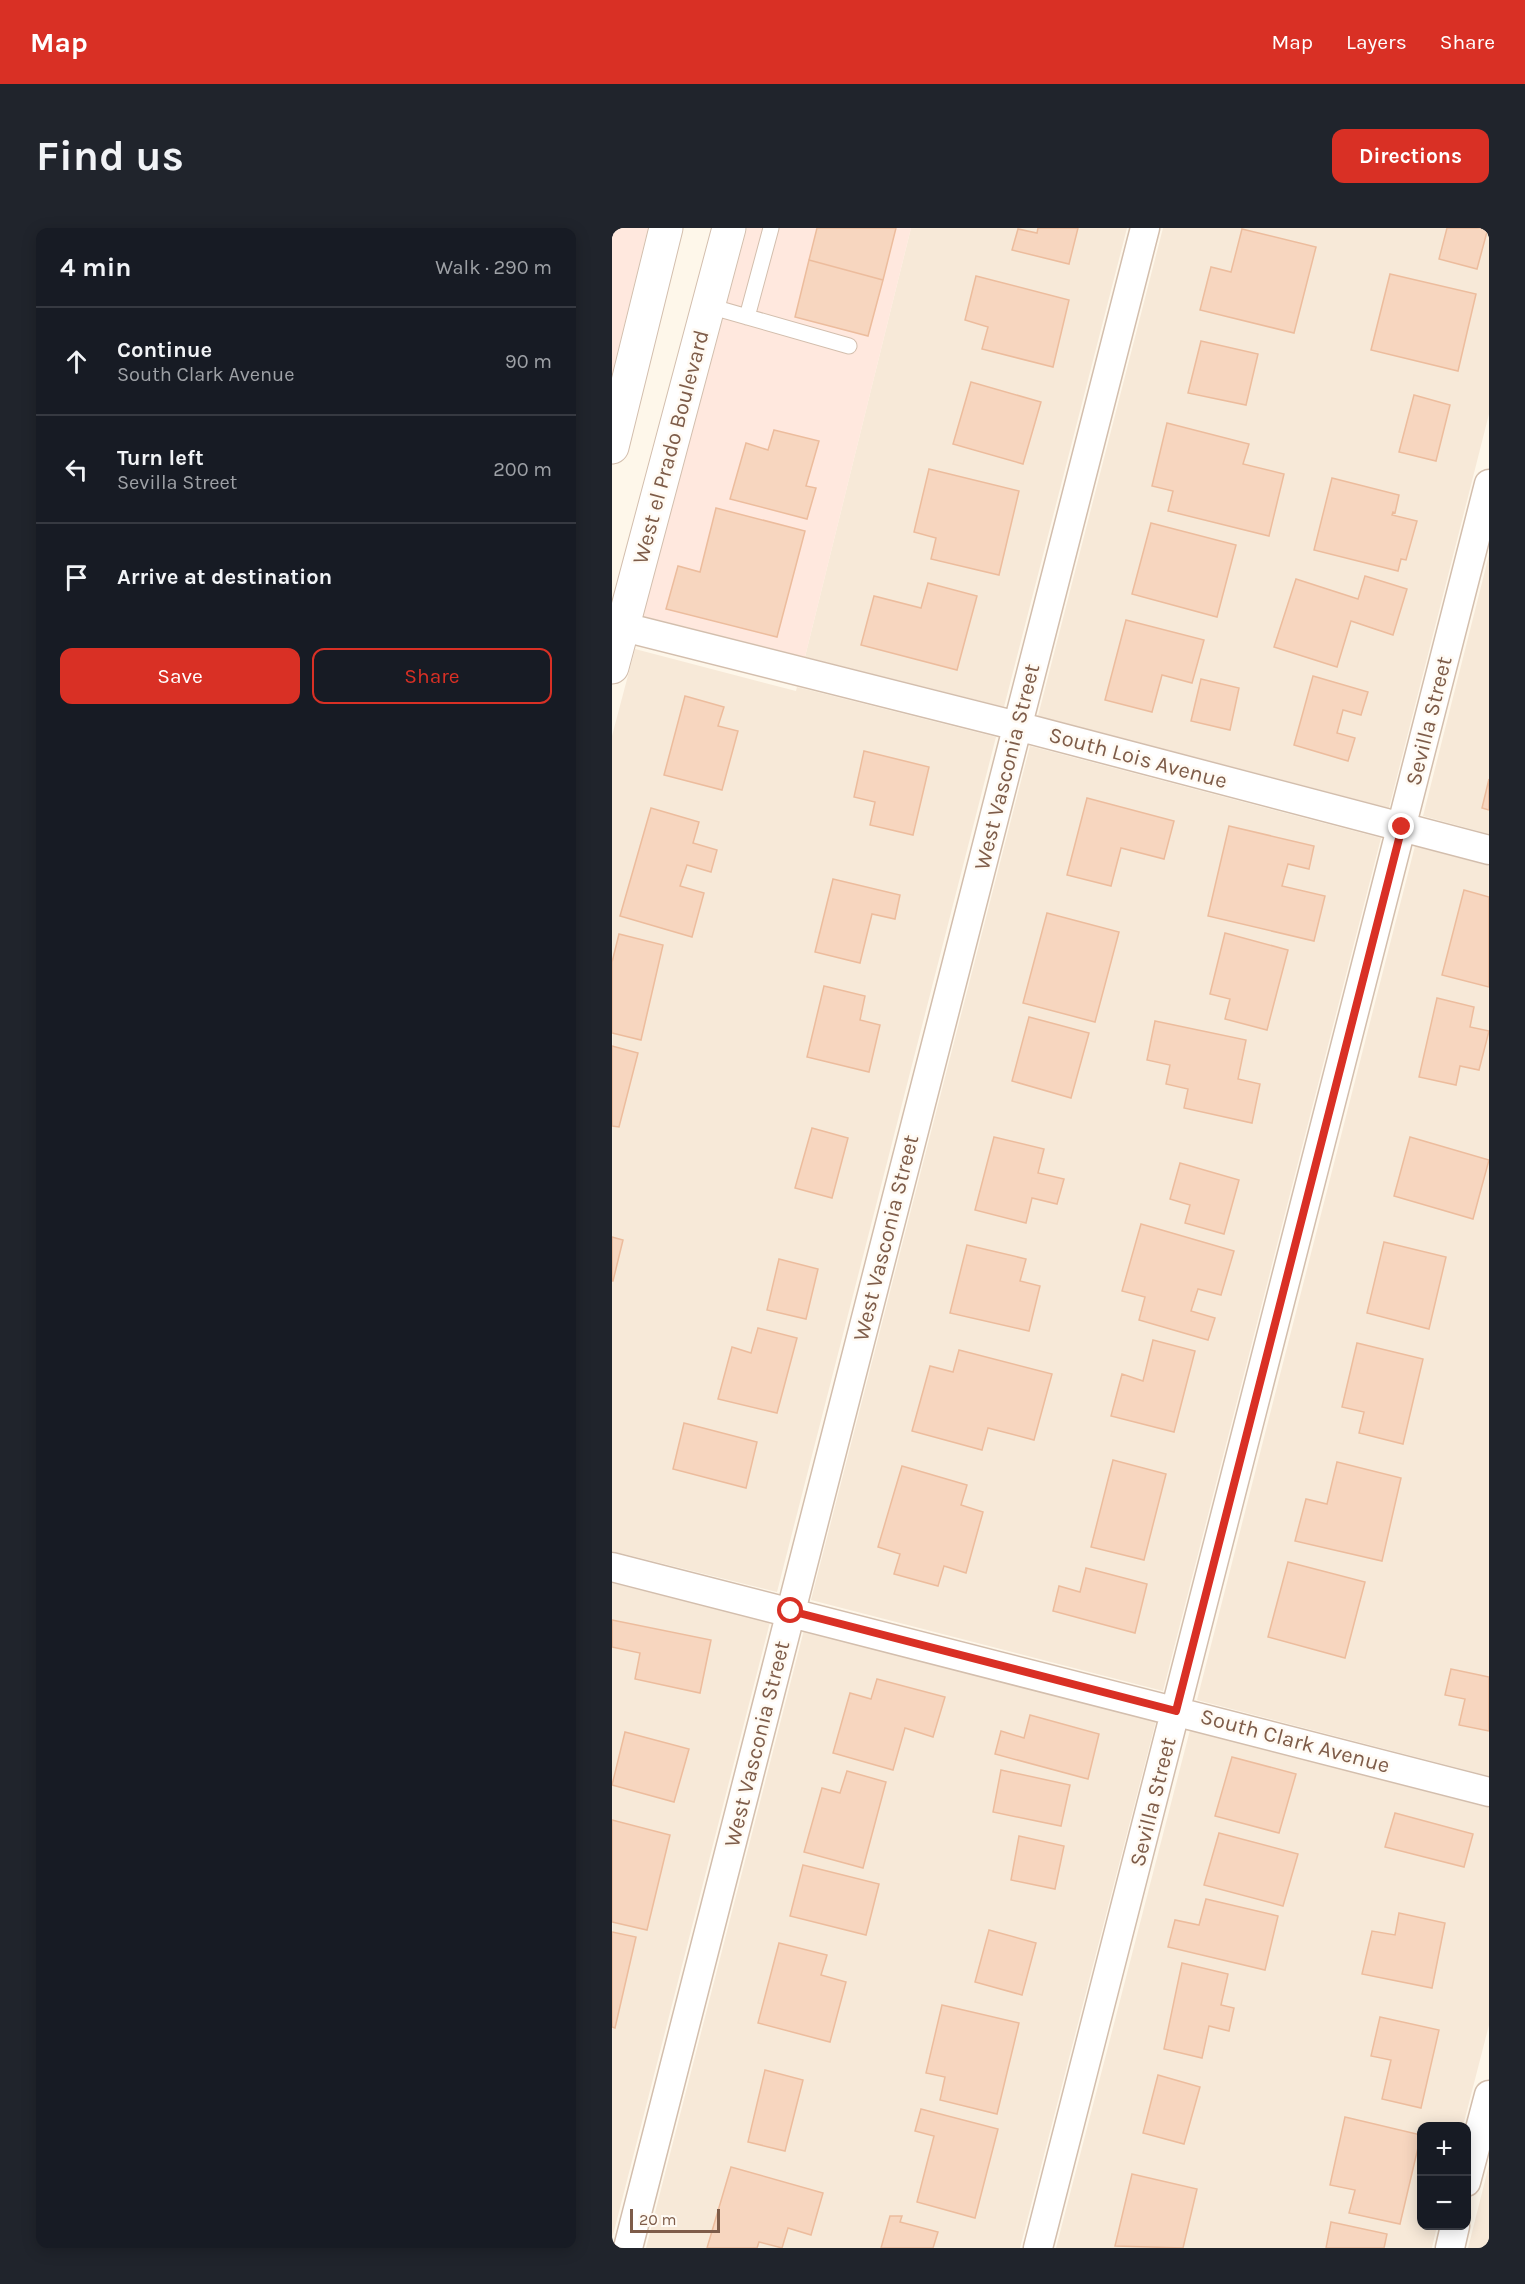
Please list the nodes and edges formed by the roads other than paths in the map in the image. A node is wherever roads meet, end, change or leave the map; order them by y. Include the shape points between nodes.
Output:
1 (666, 228) edge
2 (729, 228) edge
3 (771, 228) edge
4 (1145, 228) edge
5 (709, 306) junction
6 (747, 317) junction
7 (849, 346) dead end
8 (612, 447) edge
9 (1489, 484) edge
10 (617, 626) edge
11 (612, 667) edge
12 (1017, 726) junction
13 (1402, 827) junction
14 (1489, 850) edge
15 (612, 1567) edge
16 (791, 1611) junction
17 (1176, 1711) junction
18 (1489, 1792) edge
19 (1489, 2095) edge
20 (1469, 2176) edge
21 (1454, 2230) edge
22 (628, 2248) edge
23 (1038, 2248) edge
24 (1450, 2248) edge

1 - 8 street
2 - 5 street, West el Prado Boulevard
3 - 6 lane
4 - 12 street, West Vasconia Street
5 - 6 lane
5 - 10 street, West el Prado Boulevard
6 - 7 lane
9 - 13 street, Sevilla Street
10 - 11 street, West el Prado Boulevard
10 - 12 street, South Lois Avenue
12 - 13 street, South Lois Avenue
12 - 16 street, West Vasconia Street
13 - 14 street, South Lois Avenue
13 - 17 street, Sevilla Street
15 - 16 street, South Clark Avenue
16 - 17 street, South Clark Avenue
16 - 22 street, West Vasconia Street
17 - 18 street, South Clark Avenue
17 - 23 street, Sevilla Street
19 - 20 street
21 - 24 street

